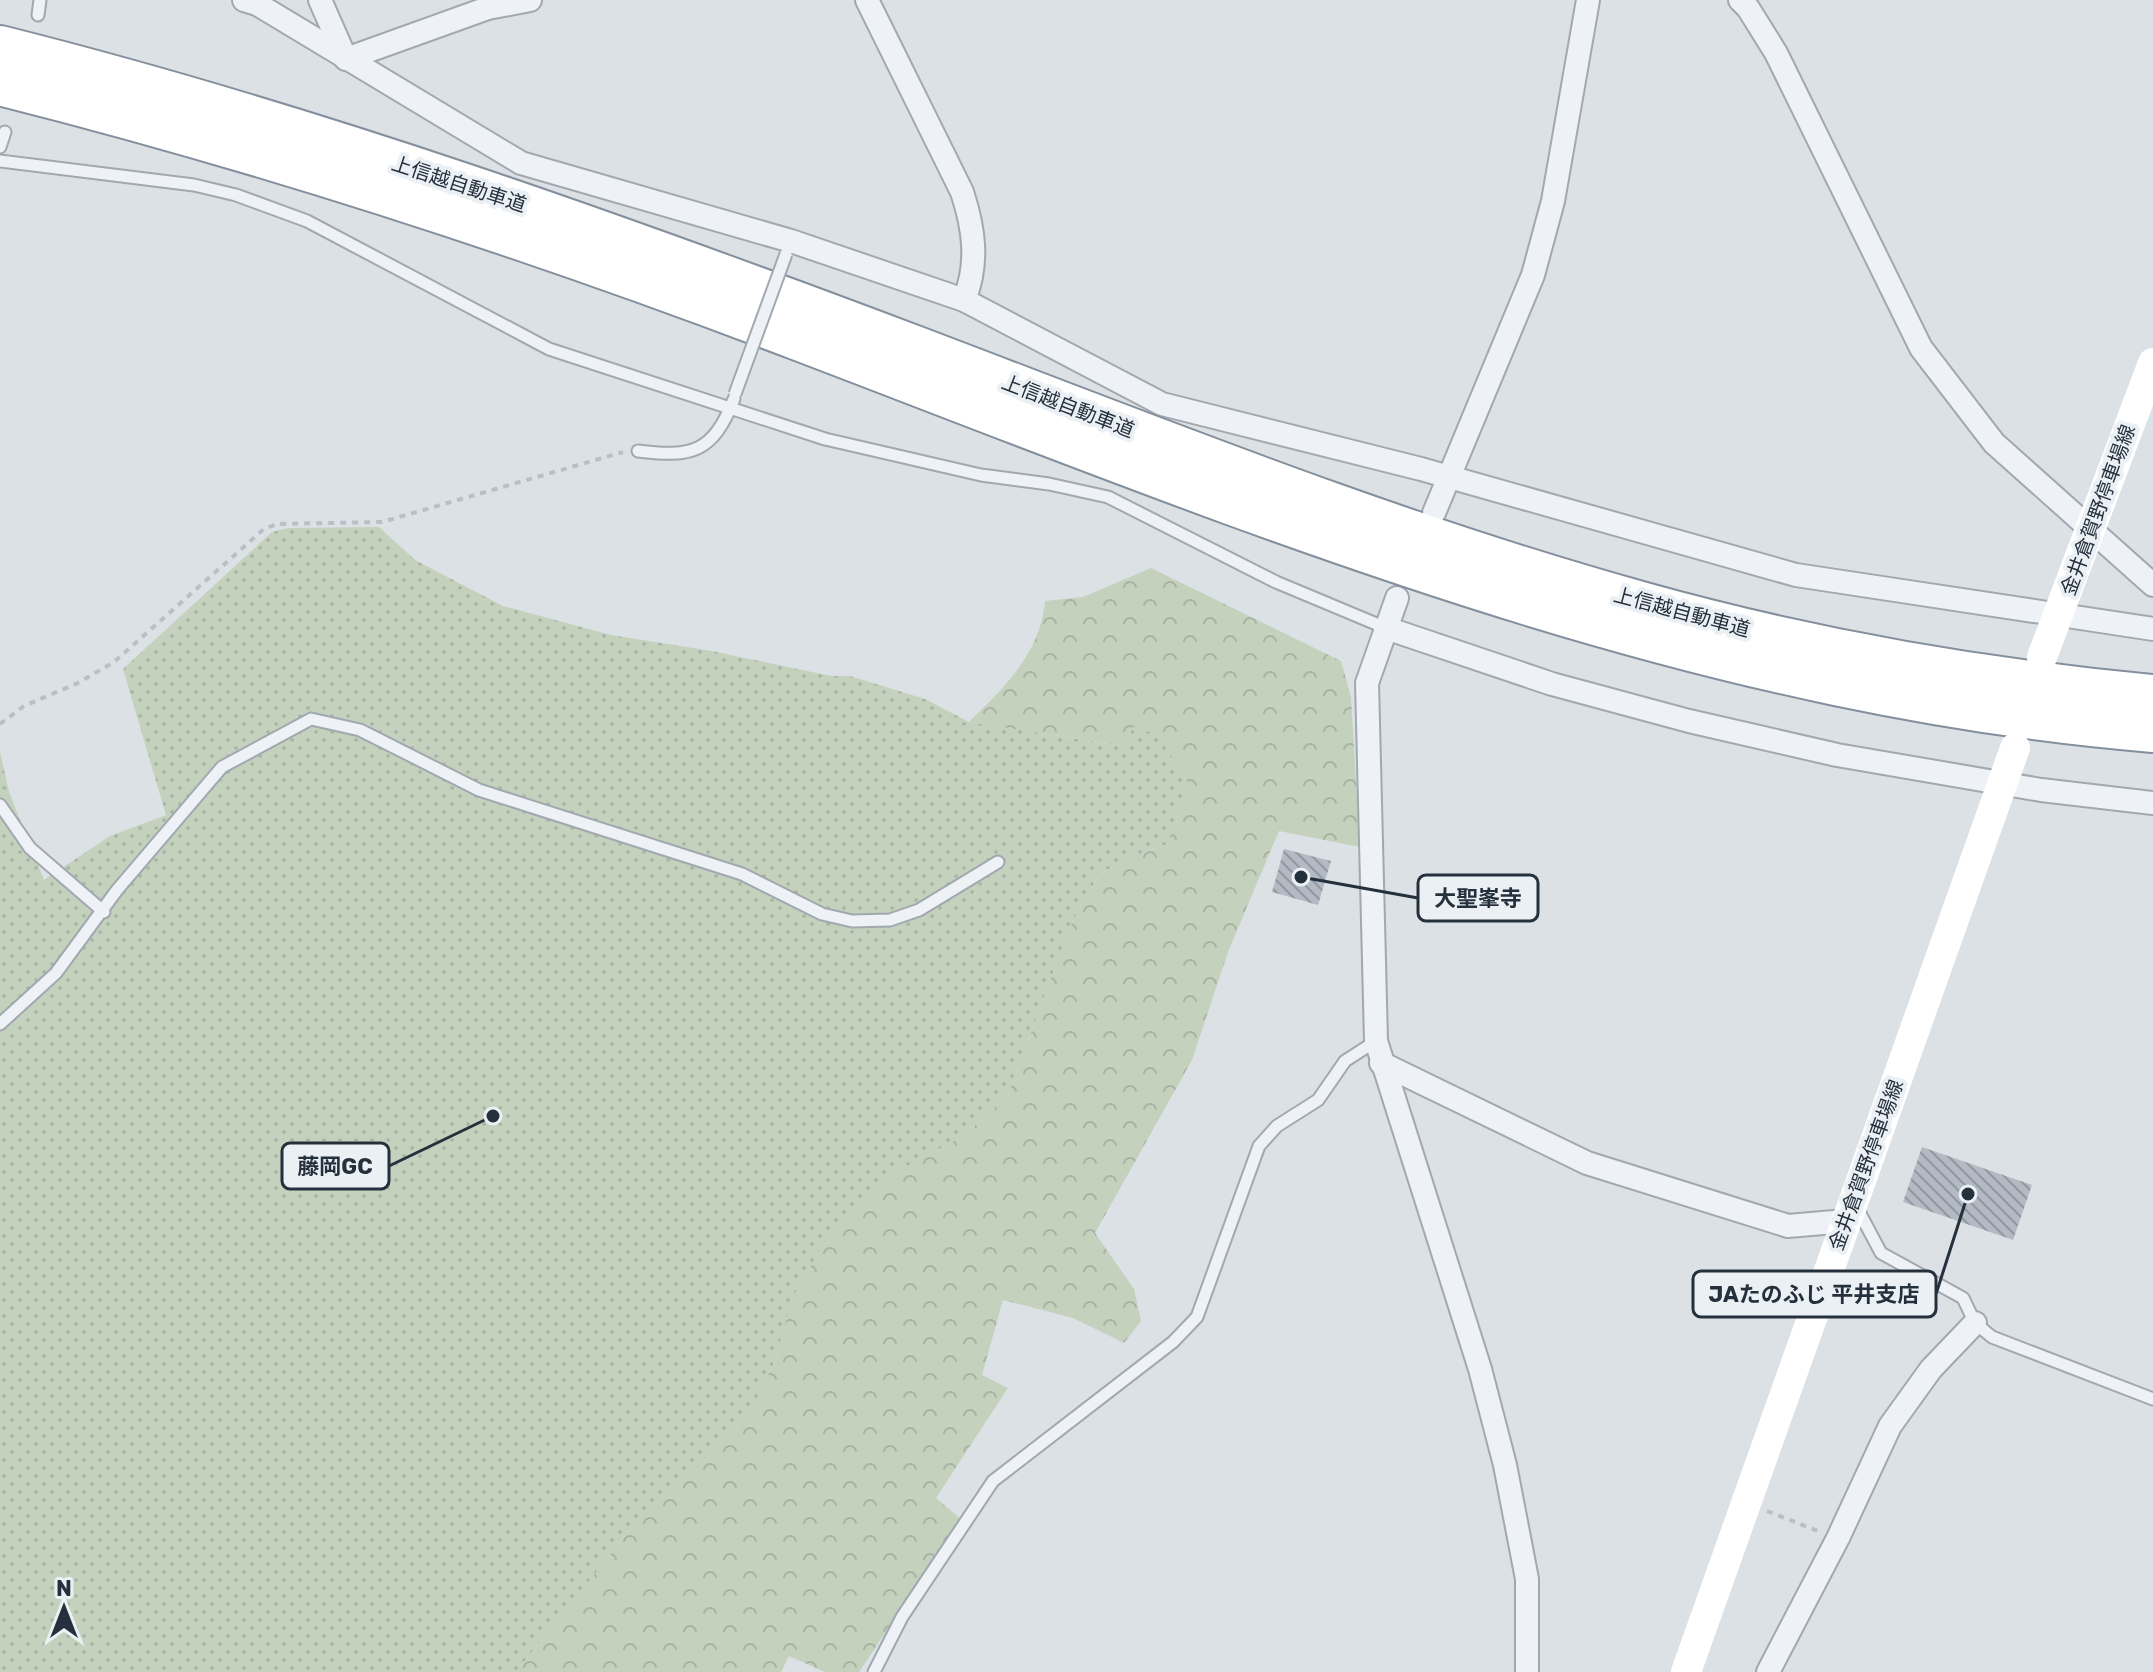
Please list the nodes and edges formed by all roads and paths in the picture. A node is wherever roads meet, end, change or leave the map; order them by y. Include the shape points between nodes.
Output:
1 (40, 0) edge
2 (244, 0) edge
3 (320, 0) edge
4 (530, 0) edge
5 (867, 0) edge
6 (1588, 0) edge
7 (1740, 0) edge
8 (38, 15) dead end
9 (0, 46) edge
10 (346, 59) junction
11 (0, 85) edge
12 (5, 132) dead end
13 (0, 147) edge
14 (0, 161) edge
15 (789, 247) junction
16 (964, 300) junction
17 (2153, 363) edge
18 (733, 400) junction
19 (638, 451) joint
20 (1450, 477) junction
21 (1434, 513) dead end
22 (2092, 529) junction
23 (2153, 585) edge
24 (1397, 598) dead end
25 (2059, 615) junction
26 (1386, 628) junction
27 (2153, 629) edge
28 (2042, 657) dead end
29 (2153, 695) edge
30 (0, 724) edge
31 (2153, 732) edge
32 (2015, 748) dead end
33 (2002, 783) junction
34 (2153, 803) edge
35 (0, 805) edge
36 (998, 862) dead end
37 (104, 912) junction
38 (0, 1024) edge
39 (1376, 1041) junction
40 (1381, 1063) junction
41 (1850, 1212) junction
42 (1975, 1323) junction
43 (2153, 1399) edge
44 (1746, 1502) junction
45 (1838, 1538) junction
46 (874, 1672) edge
47 (1527, 1672) edge
48 (1686, 1672) edge
49 (1768, 1672) edge

1 - 8 lane
2 - 10 street
3 - 10 street
4 - 10 street via 488,8
5 - 16 street via 972,221 972,275
6 - 20 street via 1540,252 1517,321
7 - 22 street via 1776,53 1921,348 1994,443
9 - 29 highway, 上信越自動車道 via 483,192 794,301 1243,473 1531,569 1672,610 1870,656
10 - 15 street via 521,163
11 - 31 highway, 上信越自動車道 via 255,156 493,233 790,337 1315,536 1522,605 1740,665 1858,691 2064,725
12 - 13 lane
14 - 18 lane via 236,195 307,221 549,349 633,378
15 - 16 street
15 - 18 lane, bridge
16 - 20 street via 1162,404
17 - 22 main road, 金井倉賀野停車場線
18 - 19 lane via 724,426 697,449 665,455
18 - 26 lane via 825,439 1108,497 1276,582
19 - 30 path via 587,460 382,522 277,524 264,529 114,662 24,706
20 - 21 street
20 - 25 street via 1796,575
22 - 23 street
22 - 25 main road, 金井倉賀野停車場線
24 - 26 street
25 - 27 street
25 - 28 main road, 金井倉賀野停車場線
26 - 33 street via 1552,684 1689,721 1837,755
26 - 39 street via 1367,683
32 - 33 main road, 金井倉賀野停車場線
33 - 34 street
33 - 41 main road, 金井倉賀野停車場線
35 - 37 lane via 30,848
36 - 37 lane via 919,910 890,920 852,921 822,914 742,874 479,790 360,730 311,719 222,767
37 - 38 lane via 56,973
39 - 40 street
39 - 46 lane via 1345,1061 1318,1100 1277,1126 1259,1146 1197,1317 1173,1342 993,1481 902,1617
40 - 41 street via 1587,1163 1788,1226
40 - 47 street via 1480,1369 1505,1465 1527,1579
41 - 42 lane via 1865,1216 1881,1253 1963,1298
41 - 44 main road, 金井倉賀野停車場線
42 - 43 lane via 1992,1337
42 - 45 street via 1931,1369 1890,1426
44 - 45 path
44 - 48 main road, 金井倉賀野停車場線
45 - 49 street

